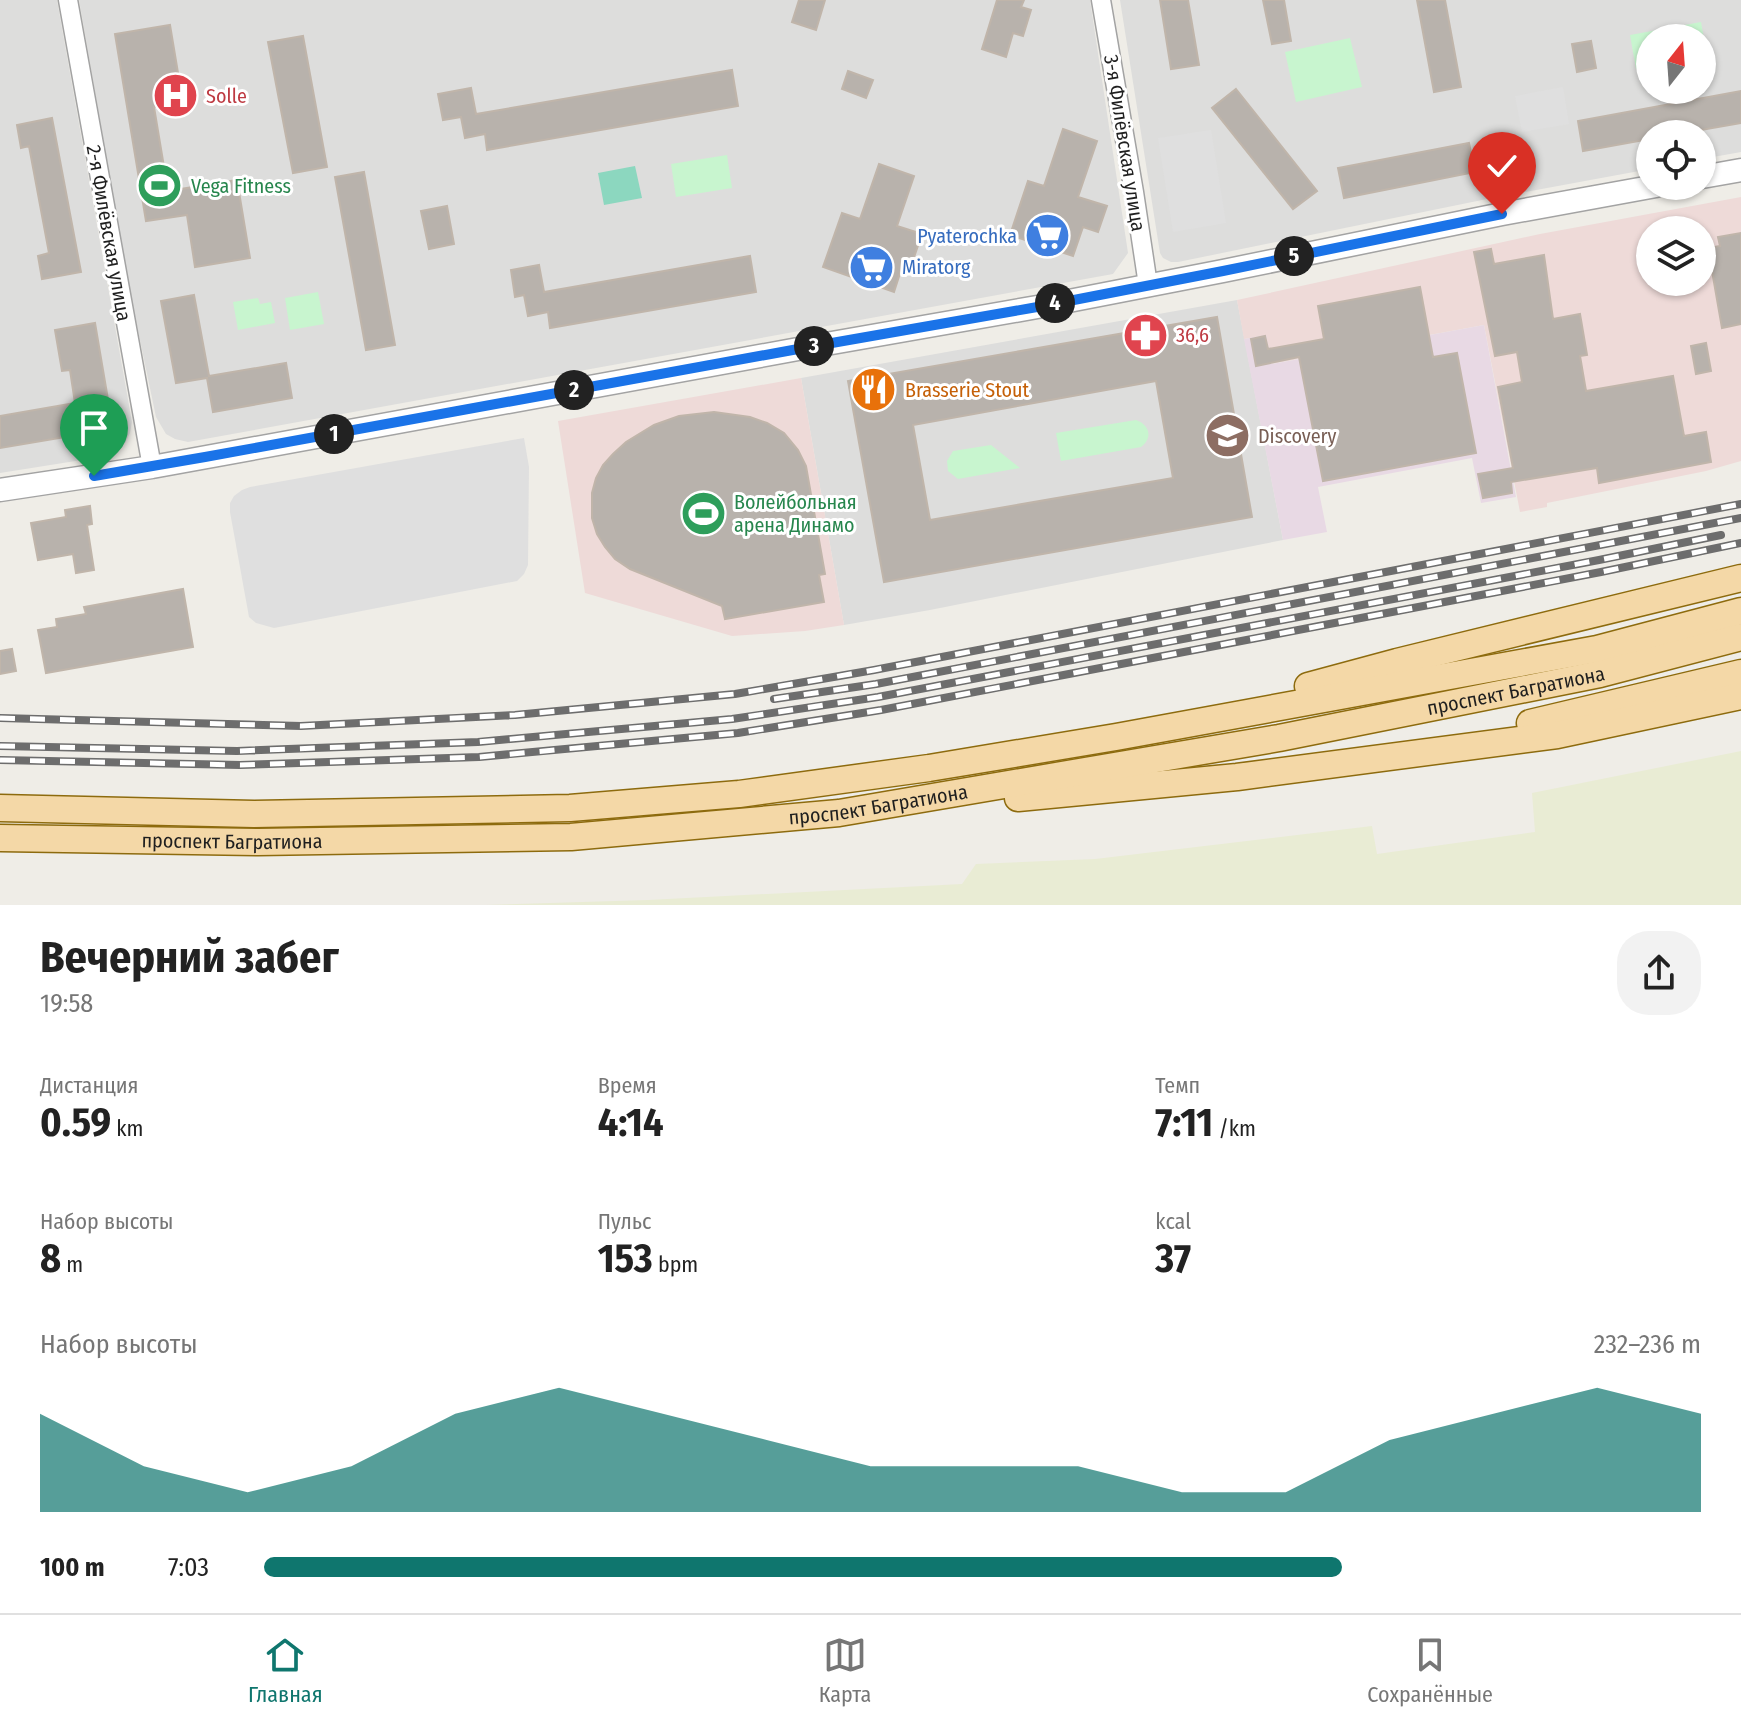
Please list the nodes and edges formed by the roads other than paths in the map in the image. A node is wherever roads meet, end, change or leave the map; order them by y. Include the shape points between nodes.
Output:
1 (68, 0) edge
2 (1101, 0) edge
3 (1741, 170) edge
4 (1716, 174) edge
5 (1636, 190) edge
6 (1148, 285) junction
7 (152, 467) junction
8 (0, 490) edge
9 (1741, 578) edge
10 (1741, 611) edge
11 (1741, 637) edge
12 (1741, 673) edge
13 (1741, 696) edge
14 (1116, 737) junction
15 (1394, 755) junction
16 (0, 808) edge
17 (839, 813) junction
18 (0, 838) edge

1 - 7 street, 2-я Филёвская улица
2 - 6 street, 3-я Филёвская улица
3 - 4 street
5 - 6 street
6 - 7 street
7 - 8 street
9 - 14 main road
10 - 14 main road, проспект Багратиона via 1597,649
11 - 17 main road, проспект Багратиона via 1600,674 1294,735
12 - 15 main road
13 - 15 main road via 1557,735
14 - 16 main road, проспект Багратиона via 739,794 570,808 254,814
15 - 17 main road via 1237,777
17 - 18 main road, проспект Багратиона via 571,837 258,842

